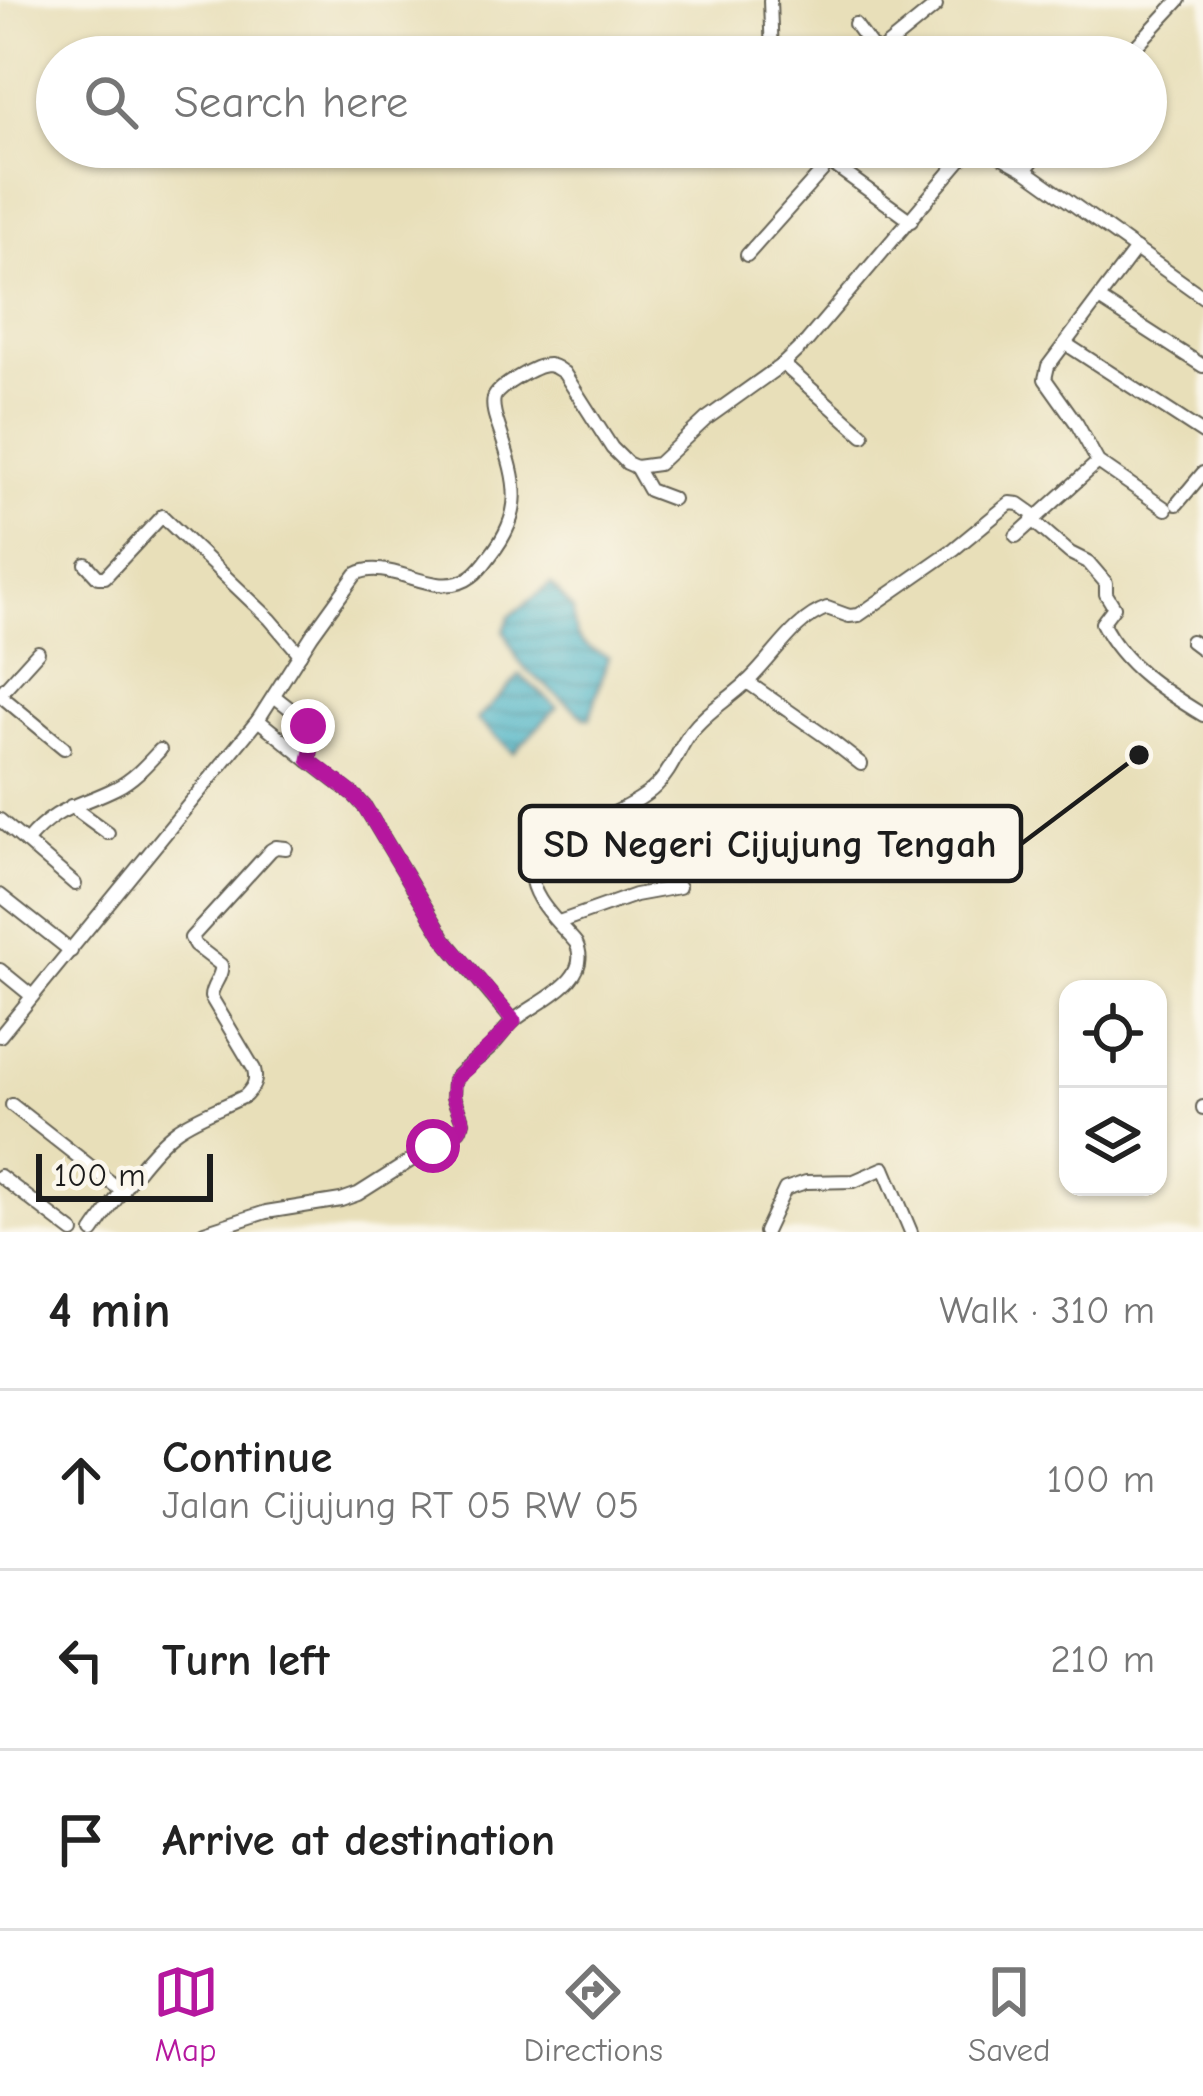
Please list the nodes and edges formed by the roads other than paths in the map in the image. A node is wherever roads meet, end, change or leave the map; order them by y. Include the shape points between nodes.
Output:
1 (770, 0) edge
2 (1171, 2) edge
3 (936, 6) dead end
4 (855, 24) dead end
5 (771, 36) edge
6 (864, 36) edge
7 (901, 36) edge
8 (1143, 36) edge
9 (825, 168) edge
10 (838, 168) edge
11 (954, 168) edge
12 (1022, 168) edge
13 (1025, 170) joint
14 (910, 221) junction
15 (1136, 248) junction
16 (747, 255) dead end
17 (1203, 298) edge
18 (1099, 299) junction
19 (1066, 344) junction
20 (783, 364) junction
21 (1203, 366) edge
22 (1203, 433) edge
23 (863, 435) dead end
24 (1098, 462) junction
25 (637, 467) junction
26 (1203, 472) edge
27 (674, 499) dead end
28 (1034, 518) junction
29 (1016, 536) dead end
30 (86, 564) dead end
31 (38, 652) dead end
32 (300, 654) junction
33 (747, 682) junction
34 (0, 694) edge
35 (274, 696) junction
36 (1203, 715) edge
37 (258, 720) junction
38 (64, 748) dead end
39 (160, 750) dead end
40 (309, 760) junction
41 (861, 764) dead end
42 (71, 806) junction
43 (0, 820) edge
44 (108, 832) dead end
45 (26, 842) junction
46 (286, 848) dead end
47 (75, 884) dead end
48 (679, 887) dead end
49 (0, 895) edge
50 (559, 922) junction
51 (71, 951) junction
52 (0, 970) edge
53 (32, 996) junction
54 (514, 1021) junction
55 (0, 1036) edge
56 (12, 1106) dead end
57 (0, 1176) edge
58 (123, 1192) junction
59 (73, 1232) edge
60 (93, 1232) edge
61 (204, 1232) edge
62 (765, 1232) edge
63 (911, 1232) edge

1 - 5 street
2 - 8 street
3 - 7 street
4 - 6 street
9 - 16 street
10 - 14 street
11 - 14 street
12 - 13 street
13 - 15 street
14 - 20 street
15 - 17 street
15 - 18 street
18 - 19 street
18 - 21 street
19 - 22 street
19 - 24 street via 1045,379
20 - 23 street
20 - 25 street via 658,464
24 - 26 street via 1171,507
24 - 28 street
25 - 27 street via 649,490
25 - 32 street via 612,448 564,373 548,365 523,375 493,401 516,501 508,529 480,569 450,585 362,571
28 - 29 street
28 - 33 street via 1010,503 859,615 827,608 812,614
28 - 36 street via 1106,583 1114,607 1102,623 1130,662
30 - 32 street via 105,577 162,516
31 - 34 street
32 - 35 street
33 - 41 street
33 - 50 street via 693,728 644,797 536,859 531,881
34 - 38 street
35 - 37 street
35 - 40 street via 308,726
37 - 40 street
37 - 51 street
39 - 42 street via 128,782
40 - 54 street via 365,807 445,940
42 - 44 street
42 - 45 street
43 - 45 street
45 - 47 street
46 - 58 street via 271,850 191,938 221,965 211,998 254,1069 252,1088 180,1128
48 - 50 street
49 - 51 street
50 - 54 street via 580,952 577,970
51 - 53 street
52 - 53 street
53 - 55 street
54 - 61 street via 454,1080 459,1130 341,1200
56 - 58 street
57 - 59 street
58 - 60 street
62 - 63 street via 785,1189 854,1181 884,1168

